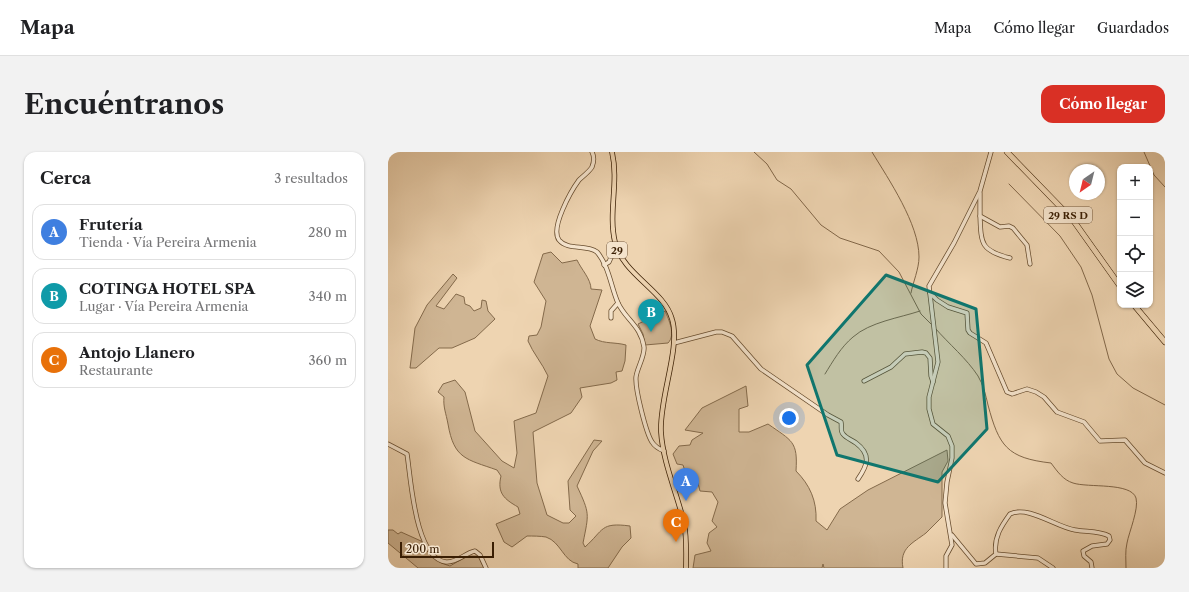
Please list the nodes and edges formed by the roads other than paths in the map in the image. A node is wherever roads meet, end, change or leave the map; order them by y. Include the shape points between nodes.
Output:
1 (592, 152) edge
2 (612, 152) edge
3 (991, 152) edge
4 (1007, 152) edge
5 (980, 192) junction
6 (980, 216) junction
7 (617, 249) junction
8 (1010, 258) dead end
9 (604, 264) junction
10 (1030, 264) dead end
11 (1117, 282) edge
12 (930, 292) junction
13 (618, 304) junction
14 (1137, 308) edge
15 (611, 318) dead end
16 (1165, 342) edge
17 (674, 343) junction
18 (864, 381) dead end
19 (933, 383) junction
20 (388, 444) edge
21 (664, 451) junction
22 (1165, 473) edge
23 (858, 479) dead end
24 (952, 535) junction
25 (996, 554) junction
26 (976, 566) edge
27 (486, 568) edge
28 (686, 568) edge
29 (946, 568) edge
30 (1053, 568) edge
31 (1092, 568) edge

1 - 9 street via 592,168 578,182 559,217 556,233 564,244 594,250
2 - 7 main road, 29 via 615,174 613,230
3 - 5 street
4 - 11 highway, 29 RS D via 1073,220
5 - 6 street
5 - 12 street via 932,279
6 - 8 street via 985,247 992,253
6 - 10 street via 1000,226 1013,228 1027,245
7 - 9 street via 609,262
7 - 17 main road, 29 via 629,268 669,312 674,323
9 - 13 street
12 - 19 street via 938,351
12 - 22 street via 937,300 966,313 968,330 986,343 1007,392 1012,394 1027,389 1036,392 1057,412 1084,422 1100,441 1125,440 1145,463
13 - 15 street via 610,311
13 - 21 street via 639,331 644,348 636,379 638,398 652,443
14 - 16 highway
17 - 21 main road, 29 via 662,414
17 - 23 street via 716,332 732,336 761,369 841,422 843,435 857,444 866,459 867,467
18 - 19 street via 892,367 905,354 926,352 930,358
19 - 24 street via 929,397 930,417 936,428 948,436 952,446 945,503
20 - 27 street via 407,454 418,524 430,553 441,561 452,562 475,551
21 - 28 main road, 29 via 684,522
24 - 26 street
24 - 29 street via 952,545 946,556
25 - 26 street
25 - 30 street via 1038,558
25 - 31 street via 1001,526 1010,514 1021,511 1067,529 1109,536 1107,544 1092,546 1083,551

